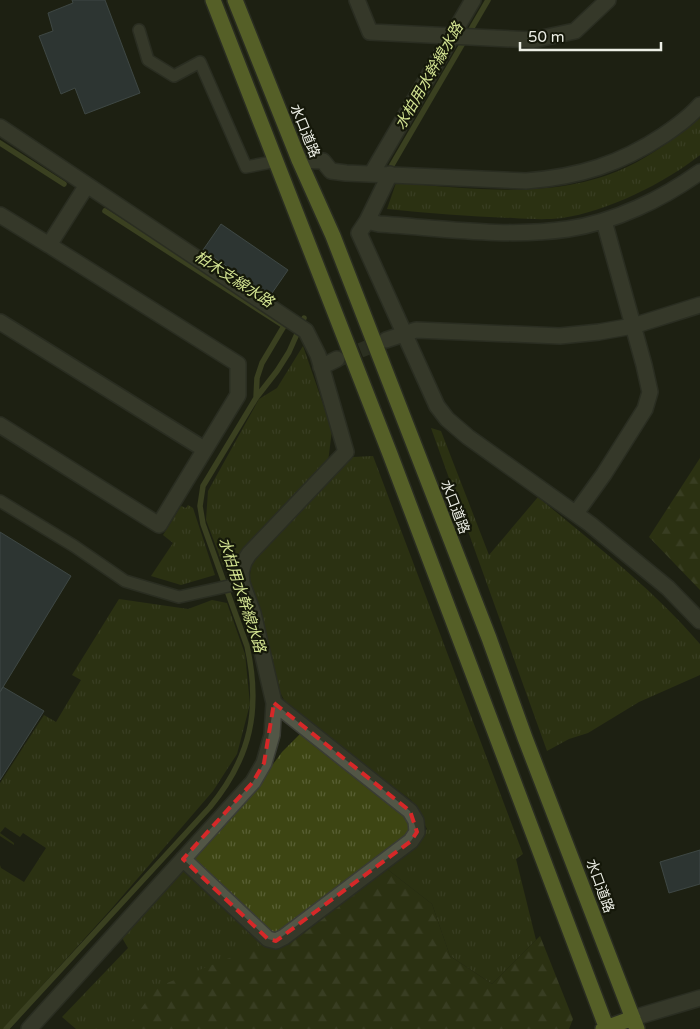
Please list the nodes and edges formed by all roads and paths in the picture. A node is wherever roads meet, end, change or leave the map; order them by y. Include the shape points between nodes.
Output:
1 (213, 0) edge
2 (235, 0) edge
3 (357, 0) edge
4 (474, 0) edge
5 (608, 0) edge
6 (139, 30) dead end
7 (454, 37) junction
8 (700, 105) edge
9 (0, 127) edge
10 (299, 160) junction
11 (277, 161) junction
12 (700, 172) edge
13 (372, 174) junction
14 (390, 174) junction
15 (87, 185) junction
16 (0, 215) edge
17 (367, 220) junction
18 (604, 221) junction
19 (49, 245) junction
20 (700, 305) edge
21 (0, 322) edge
22 (633, 326) junction
23 (404, 334) junction
24 (386, 340) tunnel mouth
25 (337, 359) tunnel mouth
26 (321, 367) junction
27 (0, 425) edge
28 (204, 449) junction
29 (0, 502) edge
30 (576, 513) junction
31 (238, 584) junction
32 (700, 621) edge
33 (274, 703) junction
34 (183, 859) junction
35 (700, 998) edge
36 (635, 1023) edge
37 (605, 1028) edge
38 (29, 1029) edge

1 - 11 highway
2 - 10 highway, 水口道路
3 - 7 street via 370,32
4 - 7 street
5 - 7 street via 575,31 533,40
6 - 11 lane via 148,60 174,76 200,62 246,167
7 - 13 street
8 - 14 street via 677,126 627,157 579,174 526,181
9 - 15 street
10 - 13 street via 323,161 332,171
10 - 36 highway, 水口道路 via 333,236
11 - 37 highway
12 - 18 street via 664,195
13 - 14 street
14 - 17 street
15 - 19 street
15 - 26 street via 301,327 318,355
16 - 19 street
17 - 18 street via 379,224 510,232 570,229
17 - 23 street via 359,233
18 - 22 street
19 - 28 street via 238,364 238,395
20 - 22 street
21 - 28 street
22 - 23 street via 560,336 416,330
22 - 30 street via 650,392 645,409
23 - 24 street
23 - 30 street via 437,406 447,419
25 - 26 street
26 - 31 street via 346,452 249,554
27 - 28 street via 159,524
29 - 31 lane via 125,581 179,597
30 - 32 street via 668,588
31 - 33 street via 254,613
33 - 34 street via 272,735 264,763 253,782
33 - 34 street via 410,811 418,832 411,841 276,941 268,939
34 - 38 street
35 - 36 street
36 - 37 highway

